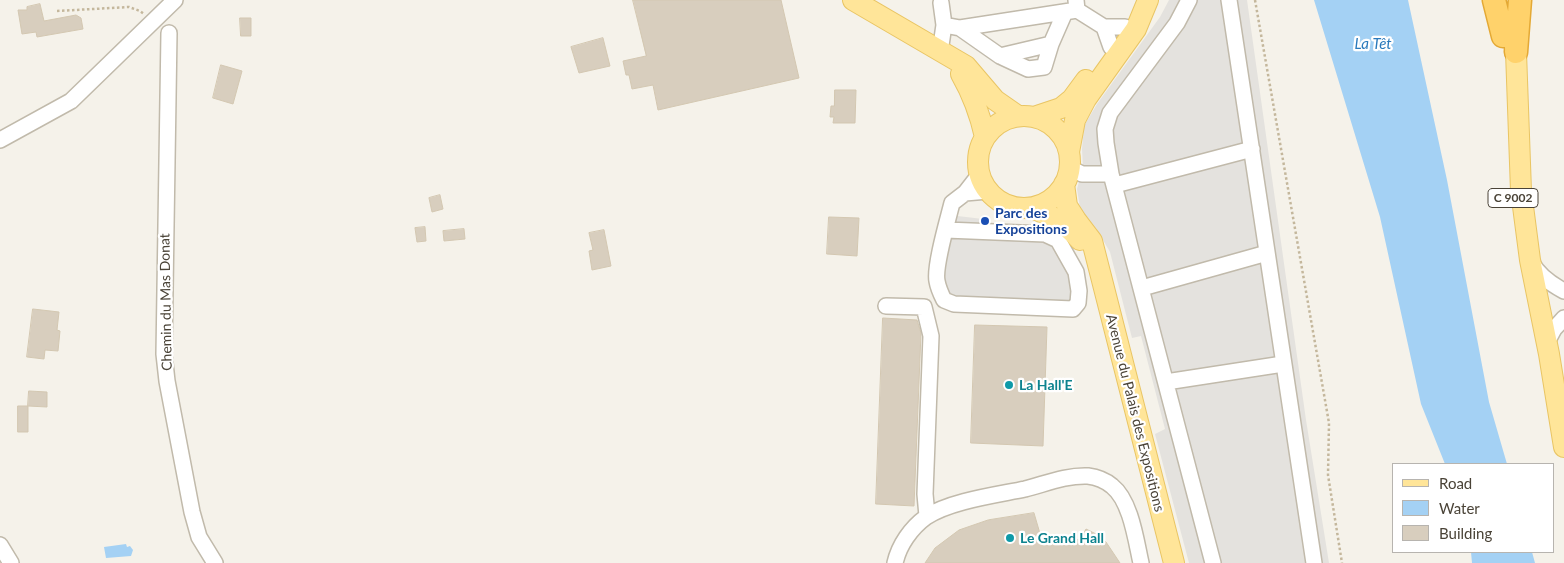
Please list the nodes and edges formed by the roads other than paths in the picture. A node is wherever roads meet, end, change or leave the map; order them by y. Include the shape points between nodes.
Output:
1 (175, 0) edge
2 (853, 0) edge
3 (1147, 0) edge
4 (1189, 0) edge
5 (1229, 0) edge
6 (1494, 0) edge
7 (1500, 0) edge
8 (1510, 0) edge
9 (1520, 0) edge
10 (941, 1) edge
11 (1073, 7) edge
12 (944, 25) junction
13 (1125, 27) junction
14 (960, 28) junction
15 (1104, 28) junction
16 (168, 33) dead end
17 (1051, 44) junction
18 (1509, 44) junction
19 (1111, 47) junction
20 (940, 52) junction
21 (1000, 56) junction
22 (1026, 117) junction
23 (985, 137) junction
24 (0, 140) edge
25 (1252, 149) junction
26 (1068, 168) junction
27 (1113, 180) junction
28 (984, 183) junction
29 (1031, 208) junction
30 (946, 230) junction
31 (1268, 253) junction
32 (1530, 260) junction
33 (1097, 264) junction
34 (1142, 288) junction
35 (1564, 291) edge
36 (886, 306) dead end
37 (1564, 318) edge
38 (1546, 344) junction
39 (1283, 364) junction
40 (1166, 382) junction
41 (1563, 439) edge
42 (928, 516) junction
43 (0, 545) edge
44 (12, 563) edge
45 (215, 563) edge
46 (895, 563) edge
47 (1141, 563) edge
48 (1174, 563) edge
49 (1213, 563) edge
50 (1314, 563) edge

1 - 24 street via 71,101
2 - 20 main road
3 - 13 main road
3 - 26 main road via 1136,29 1086,99 1075,120
4 - 27 street via 1177,23 1110,113 1105,129
5 - 25 street
6 - 18 highway
7 - 18 main road, C 9002
8 - 18 main road, C 9002
9 - 18 highway
10 - 12 street
11 - 14 street
11 - 15 street
11 - 17 street
12 - 14 street
12 - 20 street
13 - 15 street
13 - 19 main road
14 - 21 street
15 - 19 street
16 - 45 street, Chemin du Mas Donat via 164,354 194,521 199,537
17 - 21 street
17 - 21 street via 1044,68 1028,69
18 - 32 main road, C 9002
18 - 41 main road, C 9002 via 1512,192 1541,358
19 - 22 main road via 1072,99 1061,108
20 - 22 main road via 966,66 994,100
20 - 23 main road via 959,72 972,93
22 - 23 main road via 1006,120
22 - 26 main road via 1046,122 1056,130 1064,140
23 - 28 main road via 978,162
25 - 27 street
25 - 31 street
26 - 27 street
26 - 29 main road via 1056,196
26 - 33 main road, Avenue du Palais des Expositions via 1067,206 1092,242
27 - 34 street
28 - 29 main road via 996,200 1019,208
28 - 30 street via 952,202
29 - 33 main road, Avenue du Palais des Expositions via 1068,226 1086,245
30 - 30 street via 937,280 944,300 954,304 1073,309 1078,303 1076,272 1058,240 1045,234
31 - 34 street
31 - 39 street
32 - 35 street via 1536,271
32 - 38 main road, C 9002
33 - 48 main road, Avenue du Palais des Expositions
34 - 40 street
36 - 42 street via 924,307 931,336 925,494
37 - 38 street
38 - 41 main road, C 9002
39 - 40 street
39 - 50 street
40 - 49 street
42 - 46 street via 905,538
42 - 47 street via 956,504 1065,478 1088,476 1104,480 1121,495 1128,509
43 - 44 street

